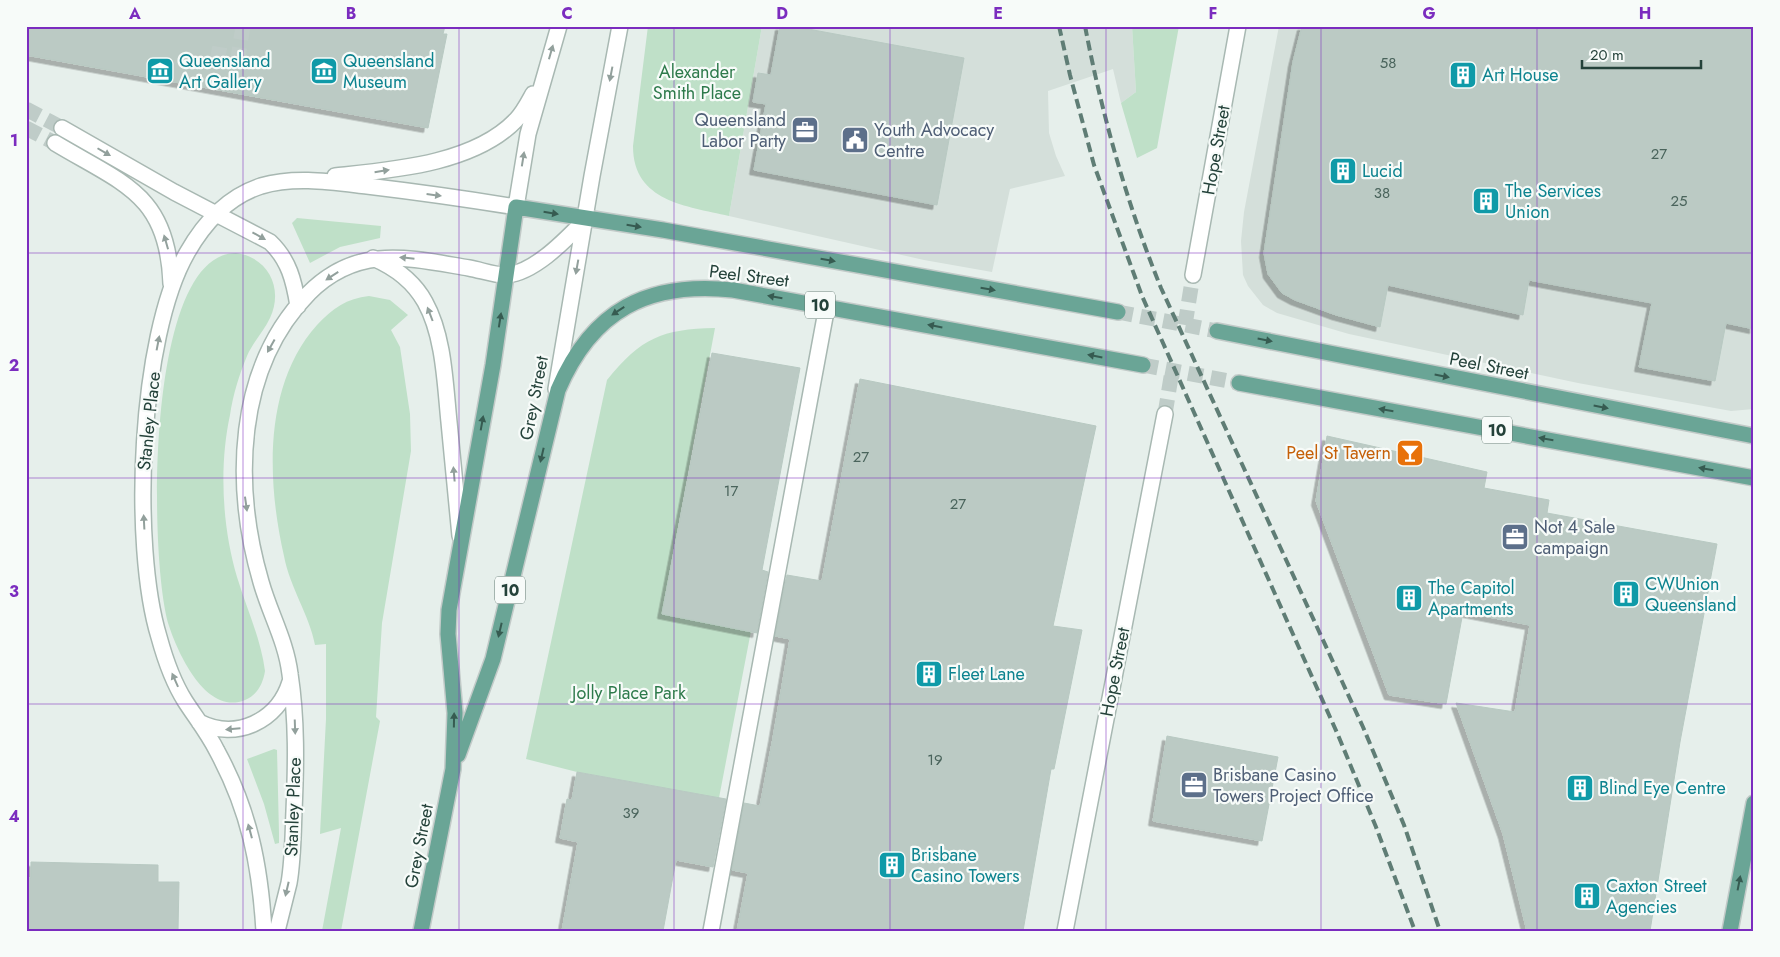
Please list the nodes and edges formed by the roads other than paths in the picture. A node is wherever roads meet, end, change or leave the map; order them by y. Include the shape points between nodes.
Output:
1 (559, 26) edge
2 (620, 26) edge
3 (1238, 26) edge
4 (544, 78) junction
5 (62, 128) tunnel mouth
6 (55, 143) tunnel mouth
7 (298, 180) junction
8 (516, 208) junction
9 (216, 213) junction
10 (586, 219) junction
11 (373, 258) junction
12 (507, 275) junction
13 (1193, 275) tunnel mouth
14 (171, 290) junction
15 (298, 306) junction
16 (827, 306) junction
17 (1118, 312) tunnel mouth
18 (1217, 331) tunnel mouth
19 (1142, 365) tunnel mouth
20 (1240, 382) tunnel mouth
21 (553, 408) junction
22 (1165, 414) tunnel mouth
23 (1754, 436) edge
24 (1754, 478) edge
25 (460, 540) junction
26 (291, 678) junction
27 (199, 722) junction
28 (453, 769) junction
29 (1754, 803) edge
30 (264, 931) edge
31 (277, 931) edge
32 (422, 931) edge
33 (711, 931) edge
34 (1065, 931) edge
35 (1730, 931) edge

4 -> 1 street, Grey Street
2 -> 10 street, Grey Street
3 - 13 street, Hope Street
7 -> 4 street via 419,164 463,153 488,142 512,124
8 -> 4 street, Grey Street via 524,152
5 -> 9 street
14 -> 6 street via 169,252 158,219 150,207 130,188
7 -> 8 street, Stanley Place via 377,187
7 - 9 street, Stanley Place via 249,191
8 -> 10 main road, Peel Street
8 - 12 main road, Grey Street / 10
9 - 14 street, Stanley Place via 186,255
9 -> 15 street via 278,250 292,274
10 - 12 street via 548,254
10 -> 17 main road, Peel Street
10 -> 21 street, Grey Street
12 -> 11 street, Stanley Place via 408,258
11 -> 15 street, Stanley Place via 329,277
25 -> 11 street via 444,380 435,329 425,302 413,286 398,272
25 -> 12 main road, Grey Street / 10
27 -> 14 street, Stanley Place via 173,678 158,635 148,582 143,518 148,404
15 -> 26 street, Stanley Place via 280,329 256,381 248,418 245,468 245,494 256,562 263,590 286,649
19 -> 16 main road, Peel Street / 10
16 -> 21 main road, Peel Street / 10 via 708,288 672,290 635,301 611,316 591,335 566,372
16 - 33 street
18 -> 23 main road, Peel Street / 10
24 -> 20 main road, 10
21 -> 28 main road, Grey Street / 10 via 493,659
22 - 34 street, Hope Street
28 -> 25 main road, Grey Street / 10 via 455,713 448,634
26 -> 27 street via 277,708 257,723 237,730 224,730
26 -> 31 street, Stanley Place via 296,729 293,849 289,883
30 -> 27 street, Stanley Place via 258,865 248,821 219,755
28 - 32 main road, Grey Street / 10
35 -> 29 main road

